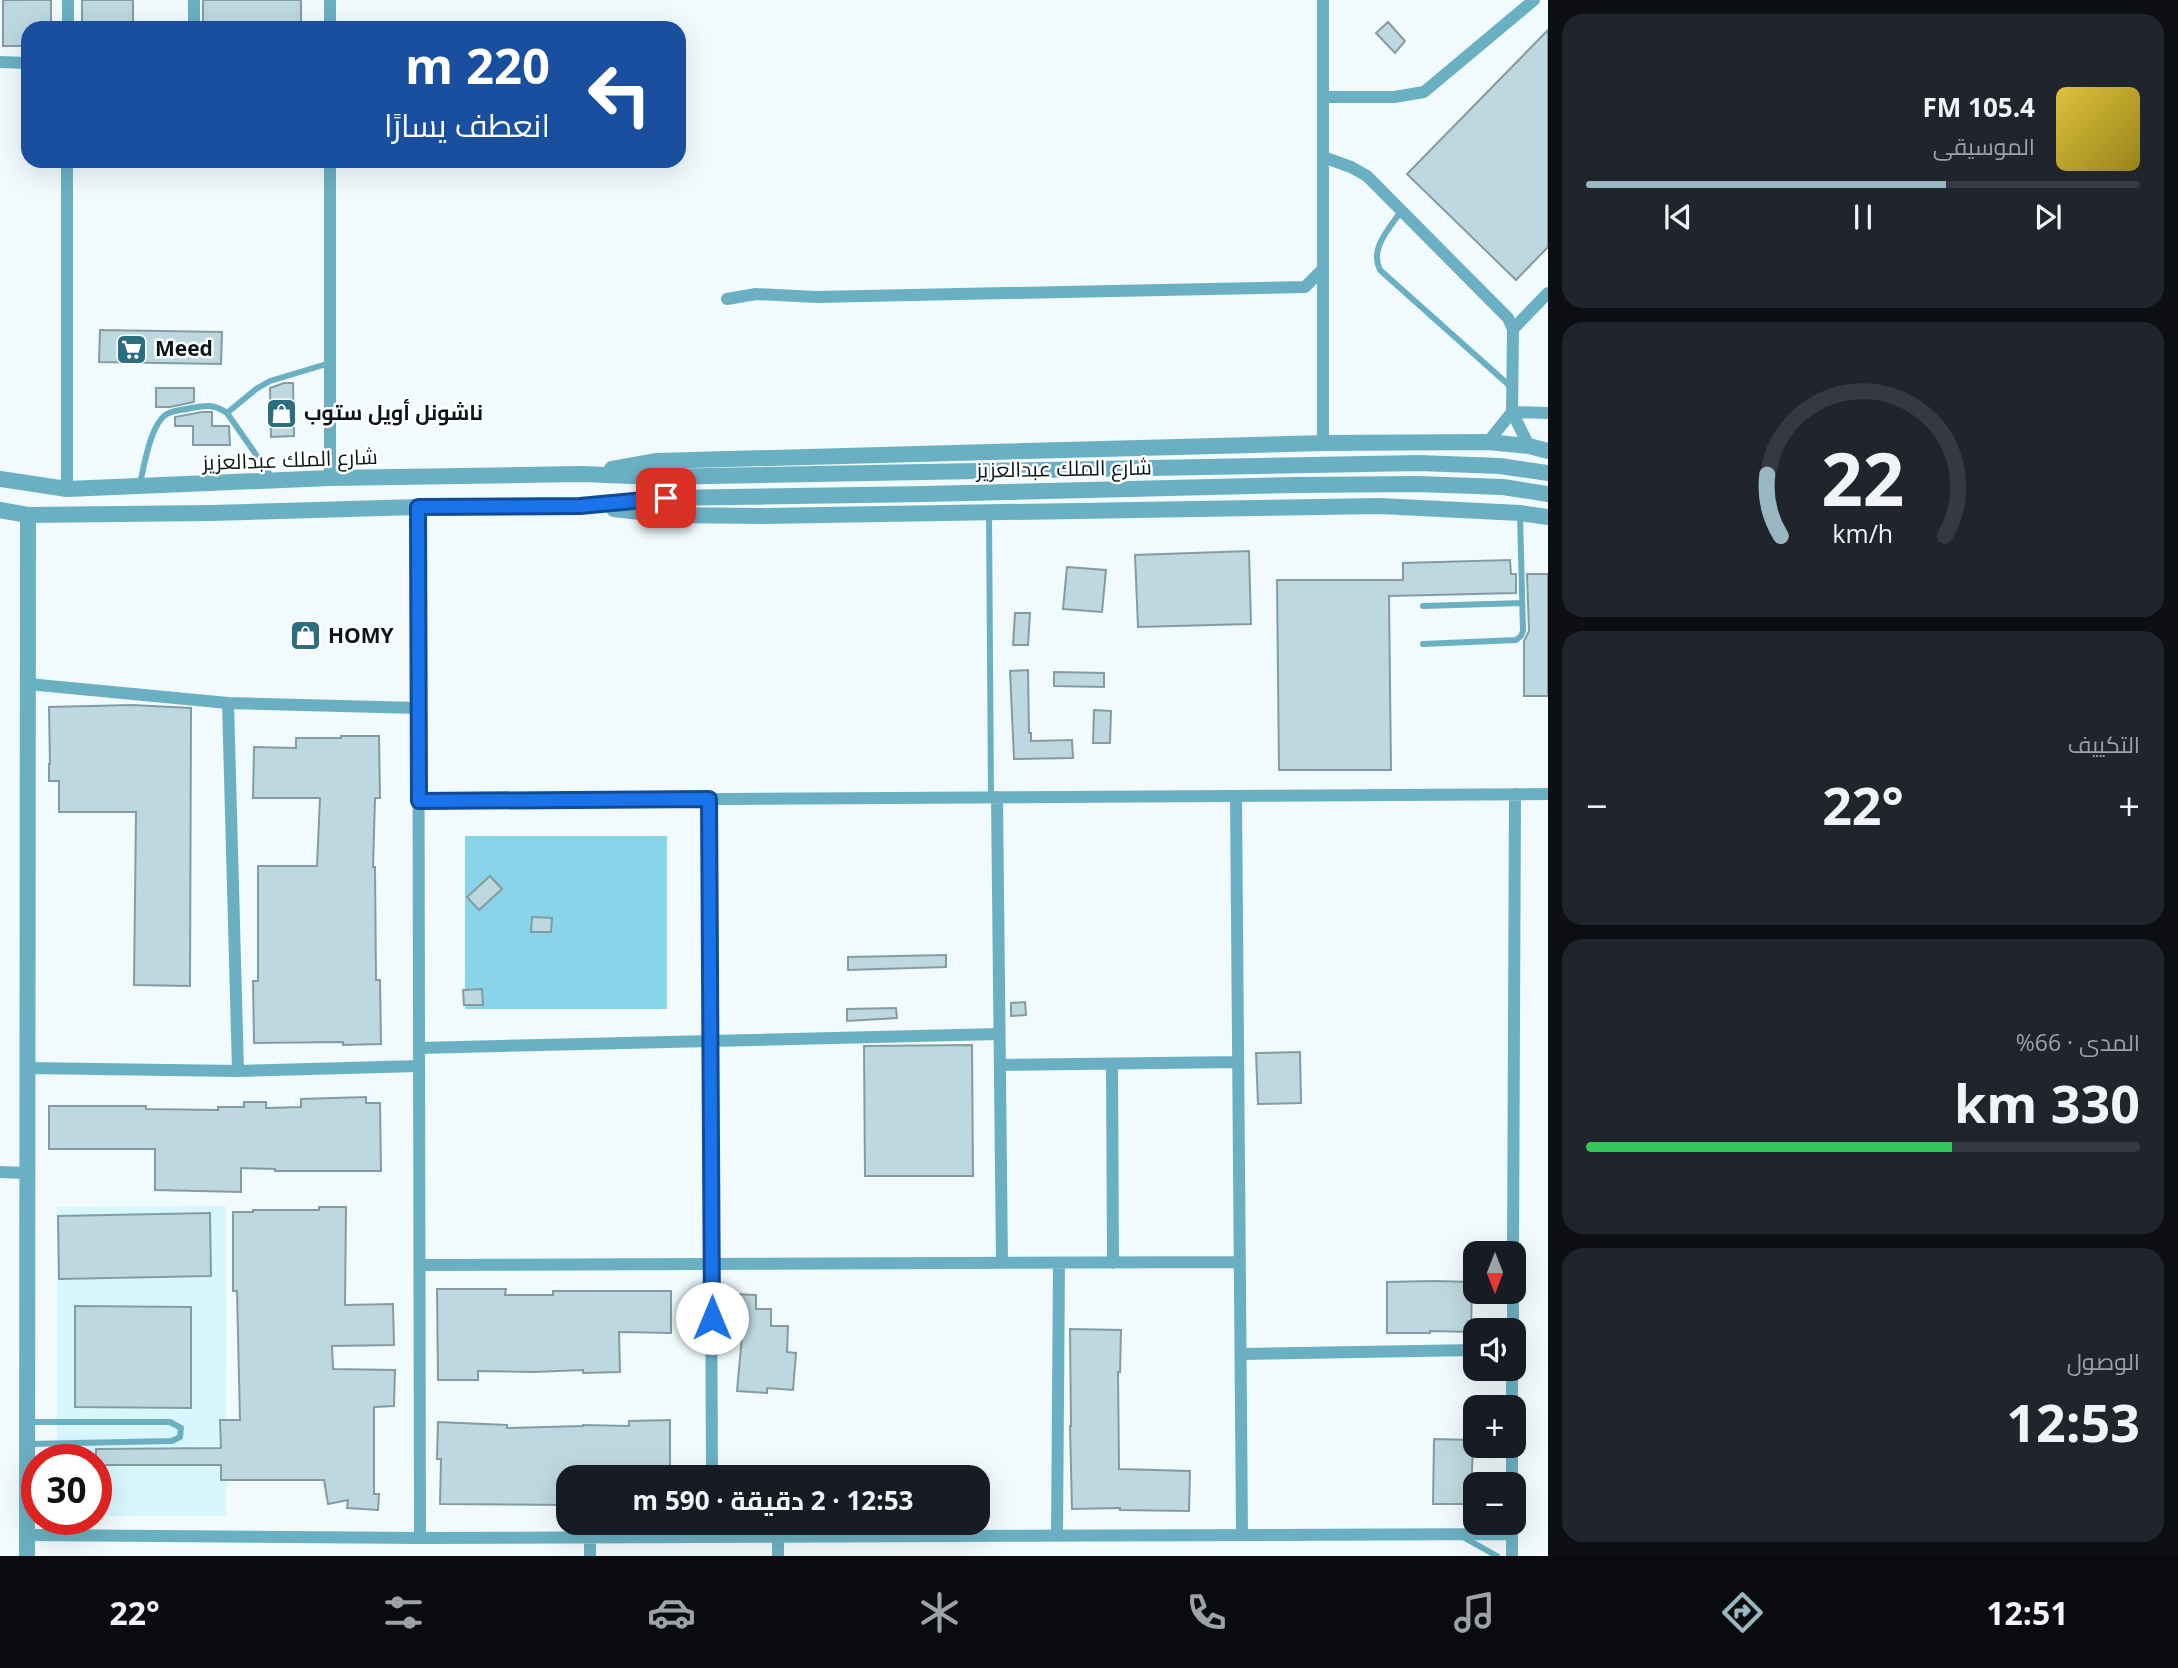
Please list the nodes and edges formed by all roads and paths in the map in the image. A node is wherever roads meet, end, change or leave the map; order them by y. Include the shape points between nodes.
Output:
1 (68, 0) edge
2 (194, 0) edge
3 (330, 0) edge
4 (1323, 0) edge
5 (1534, 0) edge
6 (68, 21) edge
7 (194, 21) edge
8 (330, 21) edge
9 (0, 62) edge
10 (21, 62) edge
11 (1323, 97) junction
12 (1323, 157) junction
13 (67, 168) edge
14 (330, 168) edge
15 (1401, 211) junction
16 (1323, 269) junction
17 (1548, 293) edge
18 (727, 299) dead end
19 (1513, 329) junction
20 (330, 363) junction
21 (1511, 388) junction
22 (1512, 412) junction
23 (1548, 412) edge
24 (227, 414) junction
25 (1488, 442) junction
26 (1323, 443) junction
27 (1529, 446) junction
28 (1548, 451) edge
29 (582, 474) junction
30 (1548, 474) edge
31 (330, 478) junction
32 (0, 479) edge
33 (274, 481) junction
34 (139, 486) junction
35 (67, 489) junction
36 (1548, 494) edge
37 (580, 506) junction
38 (418, 507) junction
39 (0, 510) edge
40 (989, 512) junction
41 (1520, 513) junction
42 (28, 515) junction
43 (1548, 517) edge
44 (1522, 603) junction
45 (1423, 606) dead end
46 (1423, 644) dead end
47 (28, 684) junction
48 (228, 703) junction
49 (418, 708) junction
50 (1515, 794) junction
51 (1548, 794) edge
52 (1236, 796) junction
53 (994, 797) junction
54 (709, 799) junction
55 (419, 801) junction
56 (999, 1034) junction
57 (710, 1041) junction
58 (419, 1048) junction
59 (1238, 1062) junction
60 (1112, 1064) junction
61 (1000, 1065) junction
62 (419, 1066) junction
63 (27, 1068) junction
64 (238, 1071) junction
65 (0, 1172) edge
66 (27, 1172) junction
67 (1513, 1241) edge
68 (1240, 1262) junction
69 (1002, 1263) junction
70 (1059, 1263) junction
71 (1114, 1263) junction
72 (711, 1264) junction
73 (419, 1265) junction
74 (1463, 1350) edge
75 (1241, 1354) junction
76 (27, 1422) junction
77 (27, 1444) joint
78 (712, 1465) edge
79 (1463, 1534) edge
80 (27, 1535) joint
81 (1242, 1535) junction
82 (1459, 1535) junction
83 (1512, 1535) edge
84 (1058, 1536) junction
85 (713, 1537) joint
86 (778, 1537) junction
87 (420, 1538) junction
88 (590, 1538) junction
89 (27, 1556) edge
90 (590, 1556) edge
91 (778, 1556) edge
92 (1497, 1556) edge
93 (1512, 1556) edge

1 - 6 street
2 - 7 street
3 - 8 street
4 - 11 street
5 - 11 street via 1424,92 1394,97
9 - 10 street
11 - 12 street
12 - 15 street via 1367,176
12 - 16 street
13 - 35 street
14 - 20 street
15 - 19 street via 1508,318
15 - 21 lane via 1377,250 1380,270
16 - 18 street via 1305,287 816,297 757,294
16 - 26 street
17 - 19 street
19 - 21 street
20 - 24 lane via 270,381
20 - 31 street
21 - 22 street
22 - 23 street
22 - 25 street
22 - 27 street
24 - 33 lane
24 - 34 lane via 207,405 167,413 153,432
25 - 26 street, شارع الملك عبدالعزيز
25 - 27 street, شارع الملك عبدالعزيز
26 - 29 street, شارع الملك عبدالعزيز via 657,461
27 - 28 street, شارع الملك عبدالعزيز
29 - 30 street, شارع الملك عبدالعزيز via 670,477 1405,463 1500,466
29 - 31 street, شارع الملك عبدالعزيز
31 - 33 street, شارع الملك عبدالعزيز
32 - 35 street, شارع الملك عبدالعزيز
33 - 34 street, شارع الملك عبدالعزيز
34 - 35 street, شارع الملك عبدالعزيز
36 - 37 street, شارع الملك عبدالعزيز via 1418,484 1294,485 666,498
37 - 38 street, شارع الملك عبدالعزيز
37 - 40 street, شارع الملك عبدالعزيز via 665,515
38 - 42 street, شارع الملك عبدالعزيز
38 - 49 street
39 - 42 street, شارع الملك عبدالعزيز
40 - 41 street, شارع الملك عبدالعزيز via 1380,506
40 - 53 lane
41 - 43 street, شارع الملك عبدالعزيز
41 - 44 lane
42 - 47 street
44 - 45 lane
44 - 46 lane via 1523,631 1516,640
47 - 48 street
47 - 63 street
48 - 49 street
48 - 64 street
49 - 55 street
50 - 51 street
50 - 52 street
50 - 67 street
52 - 53 street
52 - 59 street
53 - 54 street
53 - 56 street
54 - 55 street
54 - 57 street
55 - 58 street
56 - 57 street
56 - 61 street
57 - 58 street
57 - 72 street
58 - 62 street
59 - 60 street
59 - 68 street
60 - 61 street
60 - 71 street
61 - 69 street
62 - 64 street
62 - 73 street
63 - 64 street
63 - 66 street
65 - 66 street
66 - 76 street
68 - 71 street
68 - 75 street
69 - 70 street
69 - 72 street
70 - 71 street
70 - 84 street
72 - 73 street
72 - 78 street
73 - 87 street
74 - 75 street
75 - 81 street
76 - 77 street
76 - 77 lane via 170,1422 181,1428 180,1437 172,1441
79 - 82 street
80 - 87 street
80 - 89 street
81 - 82 street
81 - 84 street
82 - 92 lane
83 - 93 street
84 - 86 street
85 - 86 street
85 - 88 street
86 - 91 street
87 - 88 street
88 - 90 street

